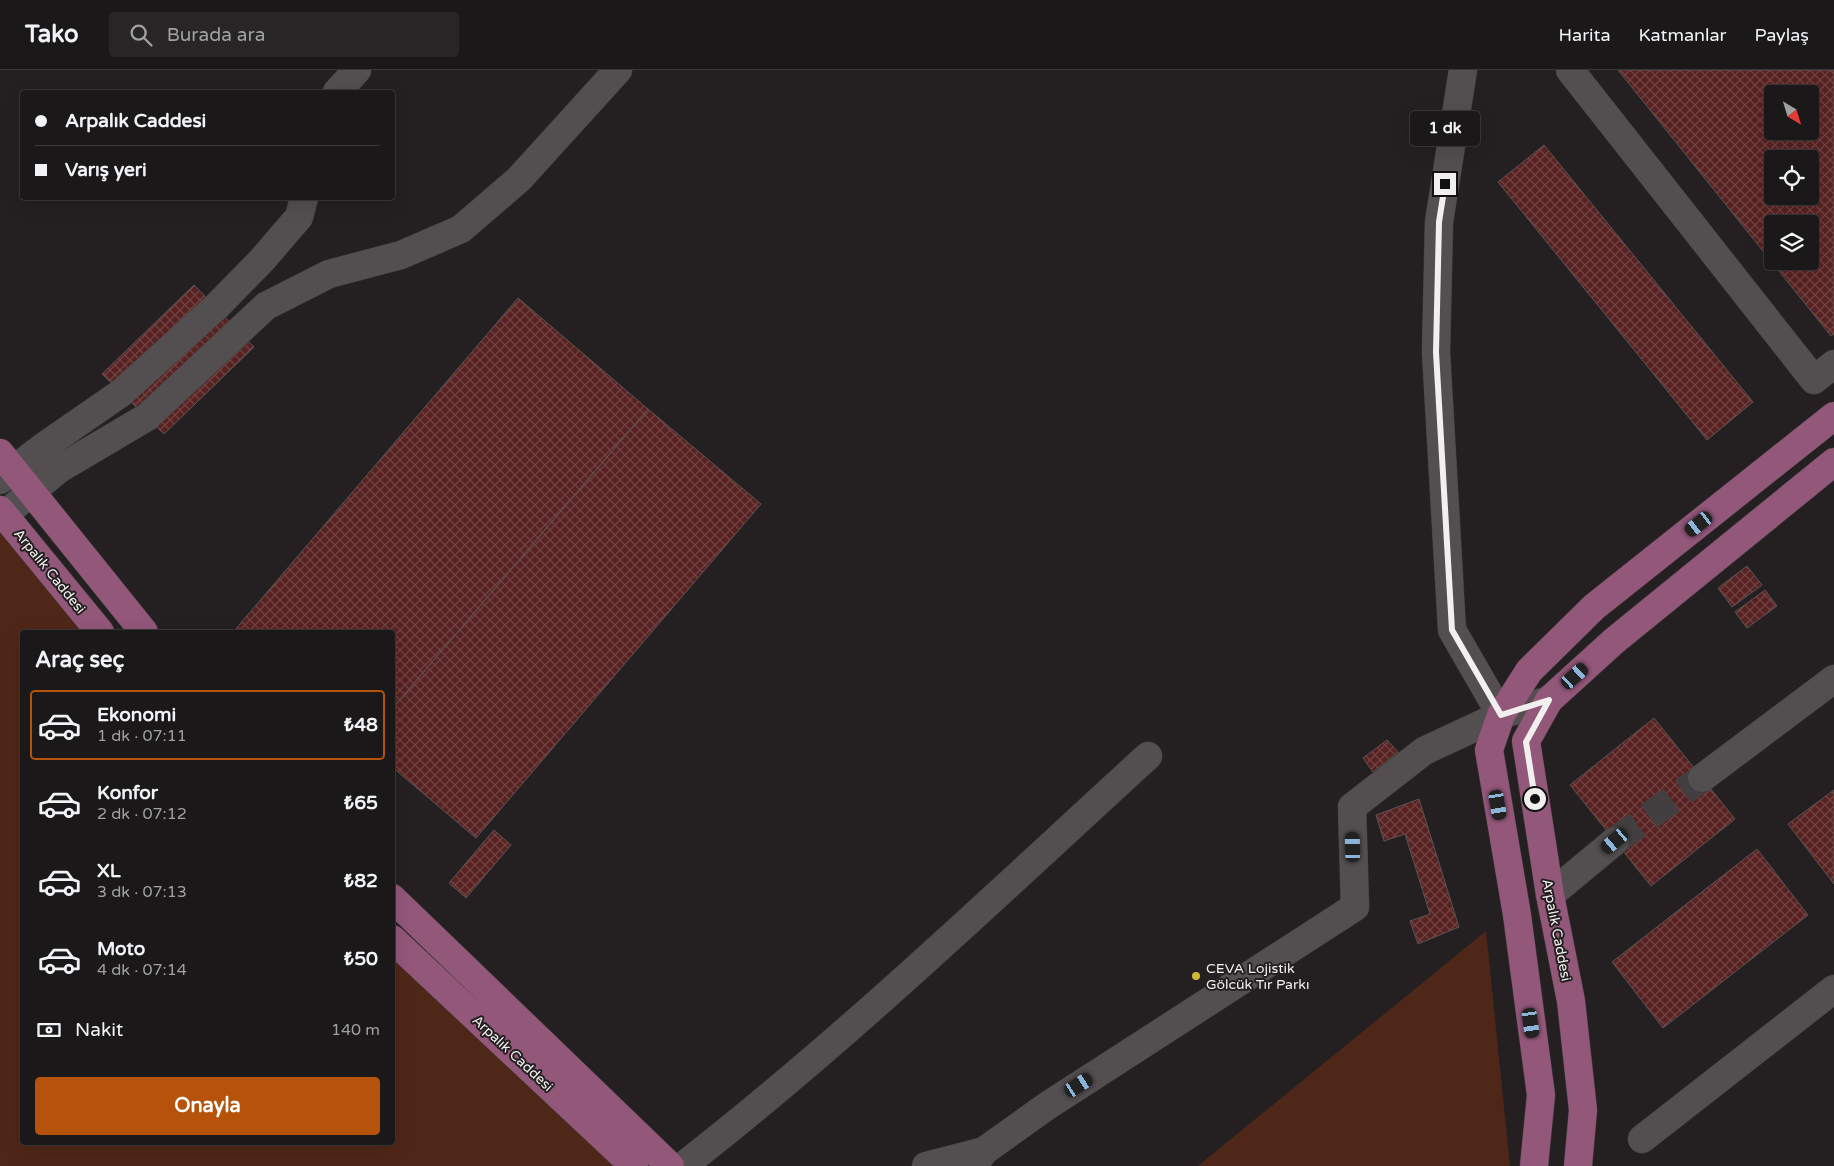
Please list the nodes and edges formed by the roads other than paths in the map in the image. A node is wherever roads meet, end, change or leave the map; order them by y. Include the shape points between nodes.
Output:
1 (357, 70) edge
2 (618, 70) edge
3 (1463, 70) edge
4 (1570, 70) edge
5 (339, 90) edge
6 (303, 200) edge
7 (1834, 364) edge
8 (1834, 416) edge
9 (1834, 462) edge
10 (4, 468) edge
11 (32, 493) junction
12 (2, 512) edge
13 (98, 630) edge
14 (142, 630) edge
15 (1834, 679) edge
16 (1549, 700) junction
17 (1501, 715) junction
18 (1148, 756) dead end
19 (1702, 778) tunnel mouth
20 (1615, 841) tunnel mouth
21 (1550, 895) junction
22 (395, 901) edge
23 (395, 942) edge
24 (1834, 989) edge
25 (1642, 1139) dead end
26 (979, 1158) edge
27 (634, 1166) edge
28 (670, 1166) edge
29 (683, 1166) edge
30 (926, 1166) edge
31 (1534, 1166) edge
32 (1578, 1166) edge

1 - 5 street
2 - 11 street via 519,179 462,229 401,255 328,274 266,306 147,417 59,469
3 - 17 street via 1439,222 1436,343 1451,620 1452,630
4 - 7 street via 1814,380
6 - 10 street via 299,217 262,260 216,307 122,392
8 - 17 main road via 1594,607 1529,671
9 - 16 main road, Arpalık Caddesi via 1614,641
10 - 11 main road
11 - 12 street
11 - 14 main road
12 - 13 main road, Arpalık Caddesi
15 - 19 street
16 - 17 street
16 - 21 main road, Arpalık Caddesi via 1526,742
17 - 26 street via 1424,751 1352,807 1355,907 1047,1106
17 - 31 main road via 1489,750 1517,915 1541,1095
18 - 29 street via 883,998 792,1078
20 - 21 street
21 - 32 main road, Arpalık Caddesi via 1571,1000 1583,1110
22 - 28 main road
23 - 27 main road, Arpalık Caddesi
24 - 25 street
26 - 30 street

